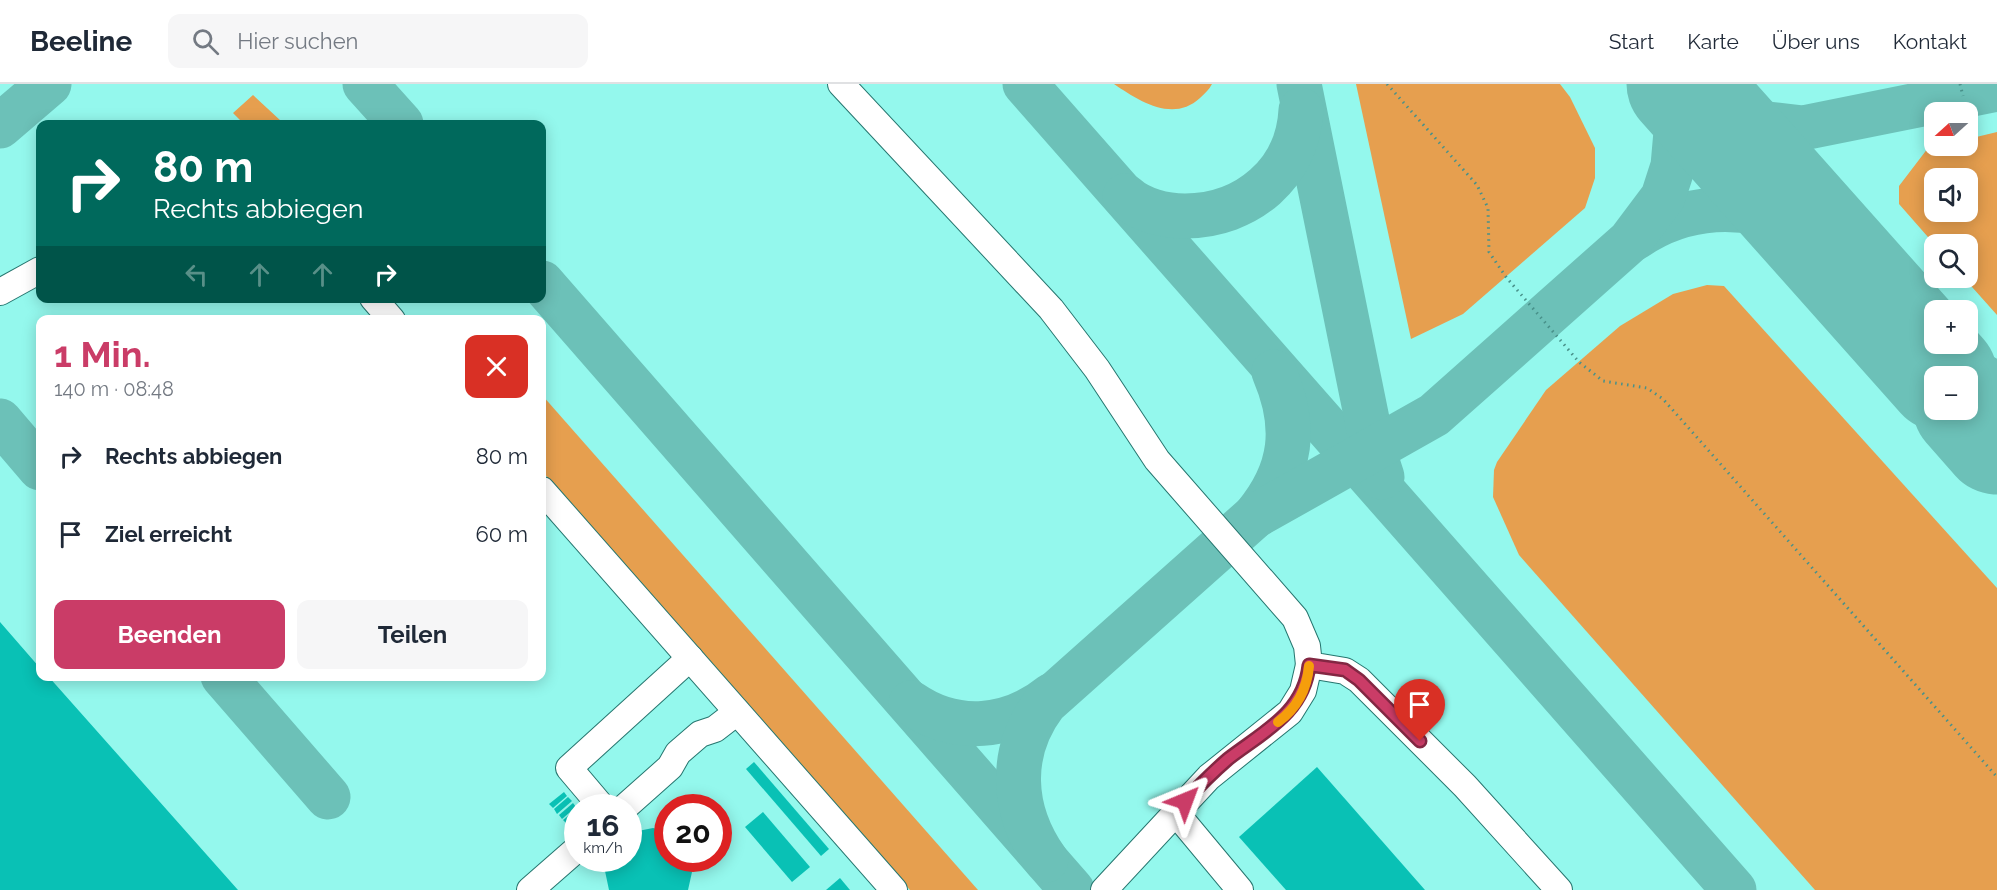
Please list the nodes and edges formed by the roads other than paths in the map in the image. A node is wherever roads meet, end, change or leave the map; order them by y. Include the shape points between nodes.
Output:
1 (841, 84) edge
2 (36, 272) edge
3 (0, 292) edge
4 (377, 303) edge
5 (388, 315) edge
6 (546, 495) edge
7 (690, 658) junction
8 (1309, 665) junction
9 (737, 712) junction
10 (591, 794) edge
11 (640, 794) edge
12 (1175, 812) junction
13 (564, 860) edge
14 (530, 890) edge
15 (894, 890) edge
16 (1104, 890) edge
17 (1240, 890) edge
18 (1559, 890) edge

1 - 8 lane via 1052,309 1157,460 1295,618 1304,635
2 - 3 lane
4 - 5 lane
6 - 7 lane
7 - 9 lane
7 - 10 lane via 569,768
8 - 12 lane via 1303,691 1290,712 1225,762
8 - 18 lane via 1345,670 1359,680 1465,786
9 - 11 lane via 715,729 700,734
9 - 15 lane
12 - 16 lane
12 - 17 lane
13 - 14 lane

